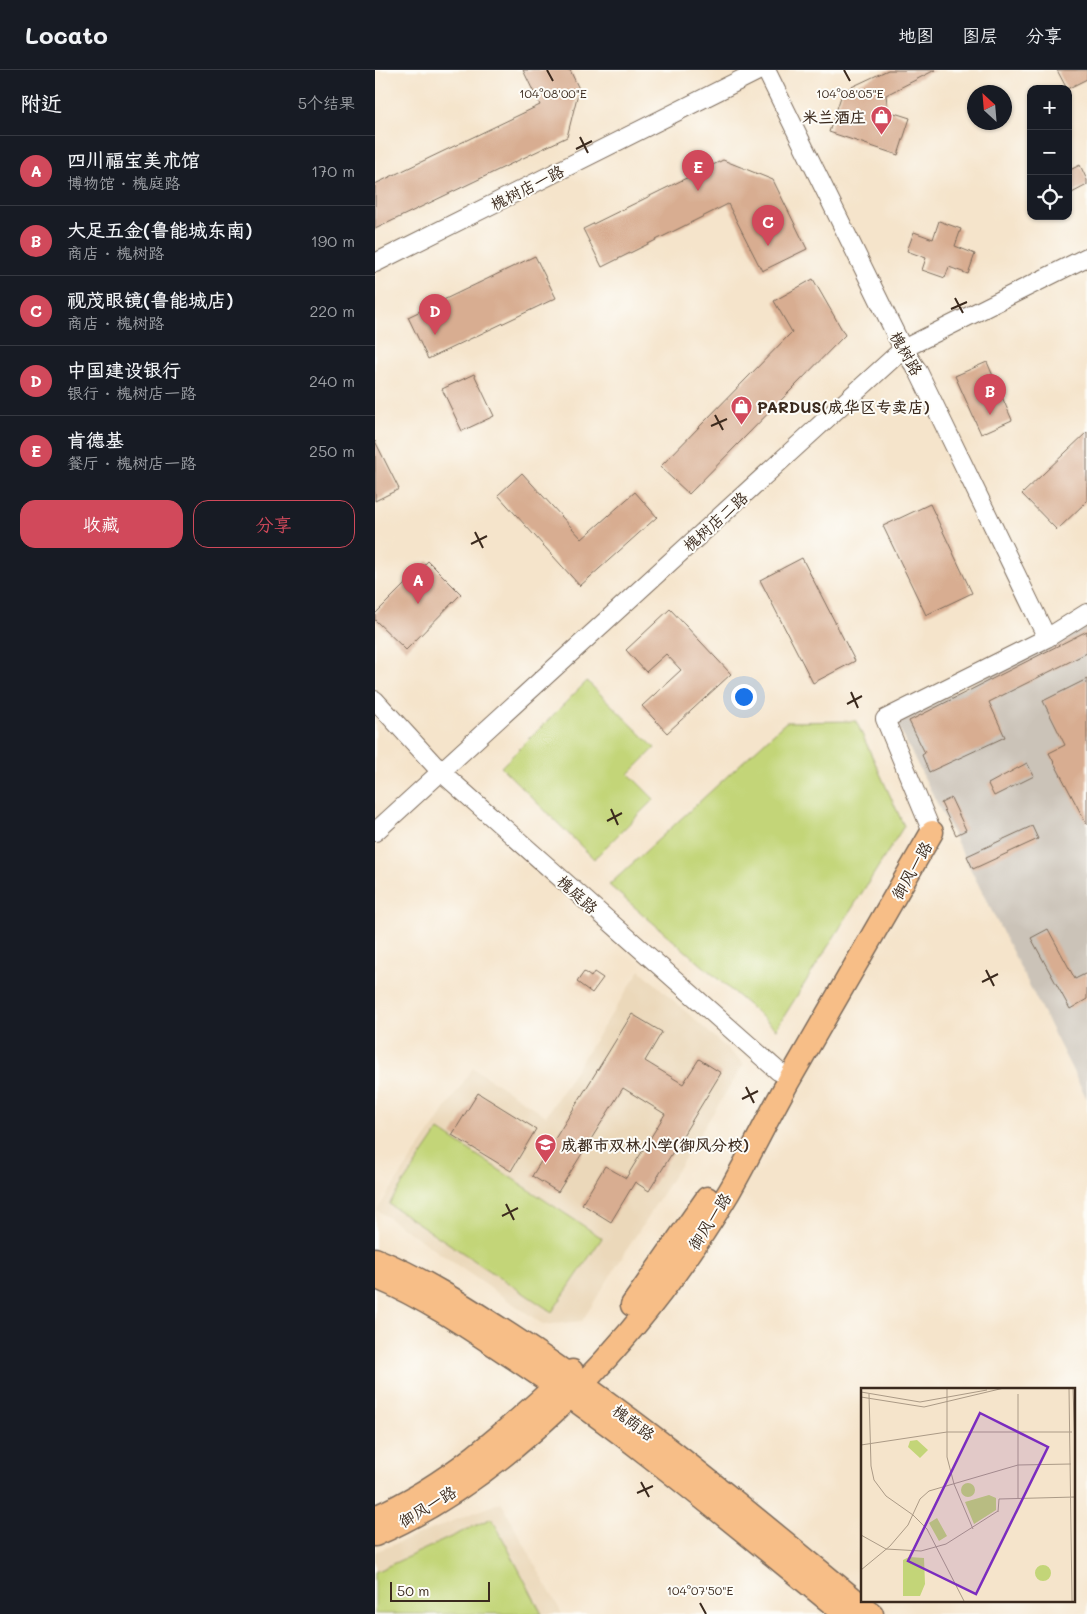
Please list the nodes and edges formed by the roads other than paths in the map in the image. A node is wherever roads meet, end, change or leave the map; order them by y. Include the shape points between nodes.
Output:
1 (760, 70) edge
2 (766, 70) edge
3 (1087, 257) edge
4 (375, 263) edge
5 (903, 349) junction
6 (1087, 613) edge
7 (1047, 638) junction
8 (375, 700) edge
9 (440, 771) junction
10 (929, 825) joint
11 (375, 832) edge
12 (784, 1074) junction
13 (375, 1259) edge
14 (375, 1277) edge
15 (569, 1385) junction
16 (375, 1517) edge
17 (375, 1535) edge
18 (845, 1614) edge
19 (872, 1614) edge

1 - 4 street, 槐树店一路
2 - 5 street, 槐树路
3 - 5 street, 槐树店二路
5 - 7 street, 槐树路 via 918,371
5 - 9 street, 槐树店二路
6 - 7 street, 御风一路
7 - 10 street, 御风一路 via 885,719
8 - 9 street, 槐庭路
9 - 11 street, 槐树店二路
9 - 12 street, 槐庭路
10 - 12 main road, 御风一路
12 - 15 main road, 御风一路 via 729,1191 681,1265 639,1319
13 - 15 main road, 槐荫路 via 459,1302
14 - 15 main road, 槐荫路
15 - 16 main road, 御风一路 via 445,1478
15 - 17 main road, 御风一路 via 510,1451 451,1494
15 - 18 main road, 槐荫路 via 622,1434
15 - 19 main road, 槐荫路 via 635,1421

